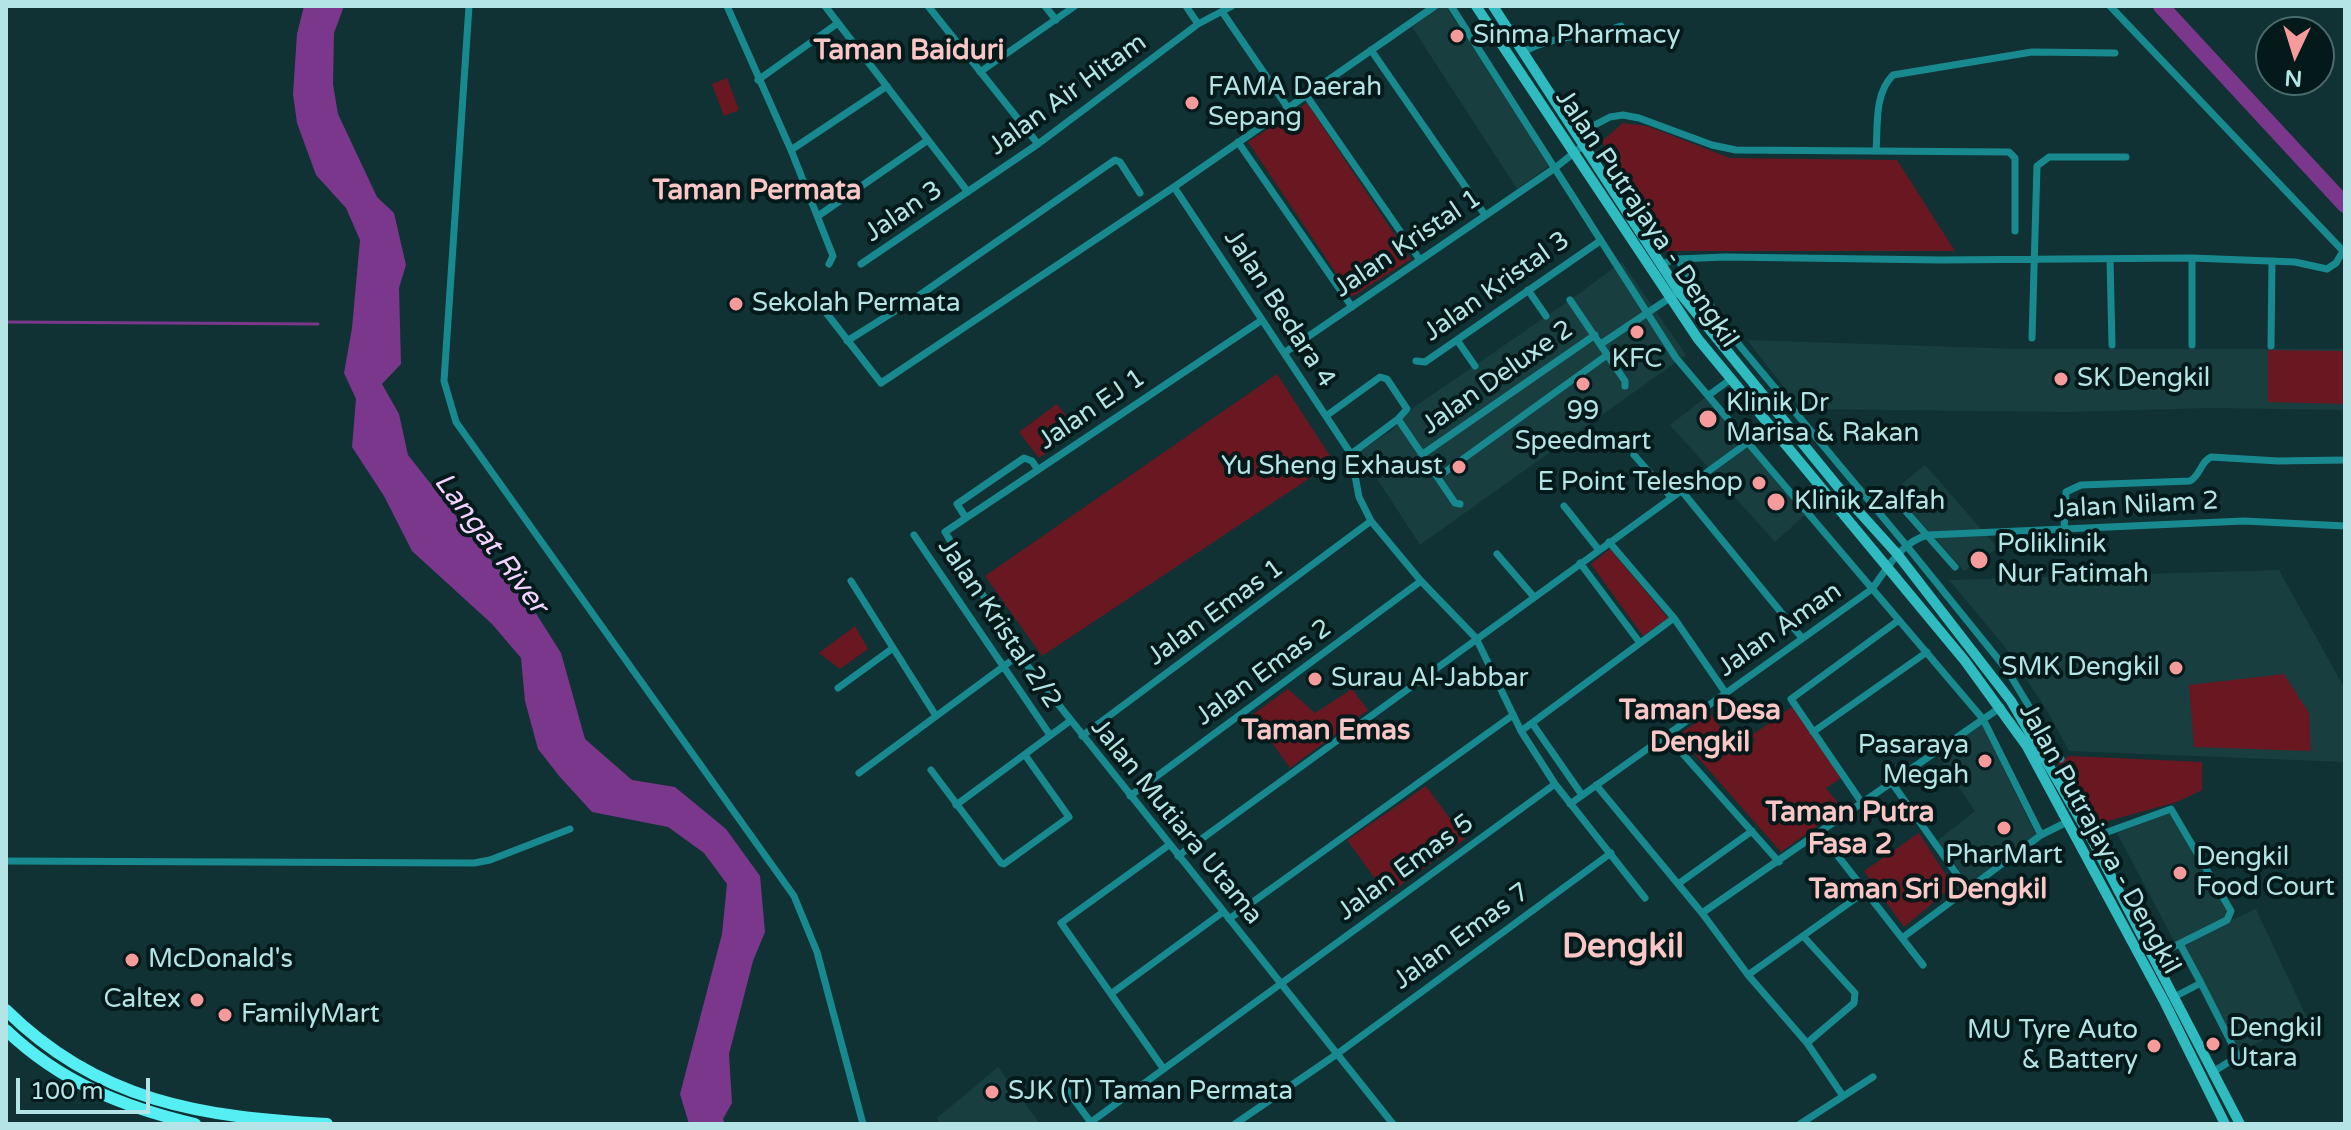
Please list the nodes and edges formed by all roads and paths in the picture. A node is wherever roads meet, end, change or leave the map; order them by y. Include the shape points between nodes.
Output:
1 (469, 6) edge
2 (825, 6) edge
3 (928, 6) edge
4 (1045, 6) edge
5 (1075, 6) edge
6 (1186, 6) edge
7 (1232, 6) edge
8 (1435, 6) edge
9 (1451, 6) edge
10 (1476, 6) edge
11 (1493, 6) edge
12 (2110, 6) edge
13 (728, 8) edge
14 (1223, 13) junction
15 (1056, 20) junction
16 (838, 23) junction
17 (1198, 24) junction
18 (1621, 26) dead end
19 (1371, 50) junction
20 (1523, 52) junction
21 (2115, 53) dead end
22 (980, 72) junction
23 (758, 80) junction
24 (887, 86) junction
25 (1306, 95) junction
26 (1288, 108) junction
27 (928, 140) junction
28 (1238, 142) junction
29 (1038, 144) junction
30 (1585, 144) junction
31 (791, 150) junction
32 (1876, 151) junction
33 (1573, 152) junction
34 (2126, 157) dead end
35 (1555, 168) junction
36 (1174, 187) junction
37 (968, 192) junction
38 (1140, 193) dead end
39 (1485, 215) junction
40 (818, 216) junction
41 (2015, 231) dead end
42 (1600, 241) junction
43 (2344, 252) edge
44 (2192, 258) junction
45 (1677, 259) junction
46 (2032, 259) junction
47 (2110, 259) junction
48 (1420, 260) junction
49 (2272, 261) junction
50 (829, 264) dead end
51 (861, 264) dead end
52 (1661, 264) junction
53 (1528, 290) junction
54 (1679, 292) junction
55 (1669, 299) junction
56 (1570, 300) dead end
57 (1352, 307) junction
58 (824, 310) dead end
59 (1647, 313) junction
60 (1546, 316) dead end
61 (1262, 320) junction
62 (1595, 335) junction
63 (2032, 338) dead end
64 (1457, 340) junction
65 (847, 341) junction
66 (1601, 344) junction
67 (2112, 345) dead end
68 (2192, 345) dead end
69 (2271, 346) dead end
70 (1284, 353) junction
71 (1607, 355) junction
72 (1416, 361) dead end
73 (1475, 366) dead end
74 (1731, 379) junction
75 (1625, 386) dead end
76 (1709, 395) junction
77 (1326, 416) junction
78 (1398, 419) junction
79 (1772, 425) junction
80 (1749, 441) junction
81 (1351, 454) junction
82 (1423, 454) junction
83 (1634, 455) dead end
84 (2345, 460) edge
85 (1038, 470) junction
86 (1438, 477) junction
87 (1681, 490) junction
88 (1865, 494) junction
89 (1671, 497) junction
90 (1895, 499) dead end
91 (1460, 504) dead end
92 (1852, 504) junction
93 (1564, 506) dead end
94 (966, 518) junction
95 (1371, 521) junction
96 (2345, 526) edge
97 (2064, 529) junction
98 (945, 532) joint
99 (914, 535) dead end
100 (1928, 535) junction
101 (1609, 542) junction
102 (1906, 545) junction
103 (1599, 550) junction
104 (1497, 554) dead end
105 (1898, 555) junction
106 (1580, 563) junction
107 (1888, 566) junction
108 (1955, 567) dead end
109 (851, 581) dead end
110 (1421, 581) junction
111 (1872, 589) junction
112 (1946, 595) junction
113 (1534, 597) junction
114 (1937, 604) junction
115 (1674, 618) junction
116 (1899, 620) junction
117 (1476, 638) junction
118 (1802, 638) junction
119 (1640, 643) junction
120 (893, 648) junction
121 (1927, 652) junction
122 (1019, 655) junction
123 (1003, 667) junction
124 (838, 688) dead end
125 (1725, 692) junction
126 (2001, 707) junction
127 (1513, 715) junction
128 (936, 716) junction
129 (1983, 719) junction
130 (1070, 721) junction
131 (1532, 723) junction
132 (1521, 731) junction
133 (1813, 732) junction
134 (2046, 733) junction
135 (1050, 735) junction
136 (1666, 735) junction
137 (1082, 736) junction
138 (2035, 739) junction
139 (1025, 755) junction
140 (2061, 759) dead end
141 (931, 770) dead end
142 (859, 773) dead end
143 (1892, 783) junction
144 (1555, 784) junction
145 (1596, 785) junction
146 (1582, 795) junction
147 (1130, 796) junction
148 (1862, 803) junction
149 (1570, 804) junction
150 (956, 805) junction
151 (2067, 822) junction
152 (570, 829) dead end
153 (1752, 831) junction
154 (1820, 833) junction
155 (2041, 835) junction
156 (2091, 838) junction
157 (1169, 845) junction
158 (1611, 853) junction
159 (1178, 856) junction
160 (6, 861) edge
161 (1779, 862) junction
162 (1678, 884) junction
163 (1968, 890) junction
164 (1866, 891) junction
165 (1645, 898) dead end
166 (1702, 913) junction
167 (1226, 915) junction
168 (1803, 936) junction
169 (1902, 938) junction
170 (2180, 944) junction
171 (2153, 957) junction
172 (1923, 965) dead end
173 (1748, 975) junction
174 (1280, 983) junction
175 (2201, 983) junction
176 (1112, 993) junction
177 (2169, 1000) junction
178 (6, 1010) edge
179 (6, 1030) edge
180 (1807, 1043) junction
181 (1337, 1054) junction
182 (1163, 1068) junction
183 (2213, 1072) junction
184 (1873, 1077) dead end
185 (1067, 1090) dead end
186 (1843, 1096) junction
187 (1092, 1123) edge
188 (195, 1124) edge
189 (327, 1124) edge
190 (863, 1124) edge
191 (1235, 1124) edge
192 (1393, 1124) edge
193 (1800, 1124) edge
194 (2225, 1124) edge
195 (2240, 1124) edge

1 - 190 street via 444,381 450,406 456,422 794,896 817,952
2 - 16 street
3 - 22 street
4 - 15 street
5 - 15 street
6 - 17 street
7 - 14 street, Jalan Air Hitam
8 - 19 street
9 - 35 street
10 - 33 main road, Jalan Putrajaya - Dengkil
11 - 20 main road, Jalan Putrajaya - Dengkil
12 - 43 street
13 - 23 street
14 - 17 street, Jalan Air Hitam
14 - 26 street
15 - 22 street
16 - 23 street
16 - 24 street
17 - 29 street, Jalan Air Hitam
18 - 20 street via 1544,41
19 - 25 street
19 - 39 street
20 - 30 main road, Jalan Putrajaya - Dengkil
21 - 32 street via 2032,52 1893,75 1880,94
22 - 29 street
23 - 31 street
24 - 27 street
24 - 31 street
25 - 26 street
25 - 48 street
26 - 28 street
27 - 37 street
27 - 40 street
28 - 36 street
28 - 57 street
29 - 37 street, Jalan Air Hitam
30 - 32 street, Jalan Kristal 1 via 1587,129 1623,115 1736,150
30 - 33 street, Jalan Kristal 1
30 - 52 main road, Jalan Putrajaya - Dengkil
31 - 40 street
32 - 41 street via 2009,152 2015,158
33 - 35 street, Jalan Kristal 1
33 - 55 main road, Jalan Putrajaya - Dengkil
34 - 46 street via 2049,157 2037,166
35 - 39 street, Jalan Kristal 1
35 - 42 street
36 - 61 street, Jalan Bedara 4
36 - 65 street via 881,383
37 - 51 street, Jalan 3
38 - 65 street via 1115,160
39 - 48 street, Jalan Kristal 1
40 - 50 street via 833,256
42 - 53 street, Jalan Kristal 3
42 - 59 street
43 - 49 street via 2327,269
44 - 47 street
44 - 49 street
44 - 68 street
45 - 46 street
45 - 52 street
45 - 88 street via 1740,346
46 - 47 street
46 - 63 street
47 - 67 street
48 - 57 street, Jalan Kristal 1
49 - 69 street
52 - 54 main road, Jalan Putrajaya - Dengkil
53 - 60 street
53 - 64 street, Jalan Kristal 3
54 - 55 street
54 - 92 main road, Jalan Putrajaya - Dengkil
55 - 59 street
55 - 74 main road, Jalan Putrajaya - Dengkil
56 - 62 street
57 - 70 street, Jalan Kristal 1
58 - 65 street
59 - 66 street
59 - 76 street via 1676,358
61 - 70 street, Jalan Bedara 4
61 - 85 street, Jalan EJ 1
62 - 66 street
62 - 82 street, Jalan Deluxe 2
64 - 72 street, Jalan Kristal 3 via 1425,362
64 - 73 street
66 - 71 street
70 - 77 street, Jalan Bedara 4
71 - 75 street
71 - 86 street
74 - 76 street
74 - 79 main road, Jalan Putrajaya - Dengkil
76 - 80 street
77 - 78 street via 1380,377 1387,379 1407,409
77 - 81 street, Jalan Bedara 4
78 - 81 street
78 - 82 street
79 - 80 street
79 - 107 main road, Jalan Putrajaya - Dengkil
80 - 87 street
80 - 111 street
81 - 95 street via 1359,497
82 - 86 street
83 - 89 street
84 - 97 street via 2211,457 2190,481 2081,485 2066,492
85 - 94 street, Jalan EJ 1
85 - 94 street via 1024,458 957,504
86 - 91 street
87 - 89 street
87 - 118 street
88 - 92 street
88 - 102 street
89 - 101 street
90 - 100 street
92 - 105 main road, Jalan Putrajaya - Dengkil
93 - 103 street
94 - 98 street, Jalan EJ 1
95 - 110 street
95 - 137 street, Jalan Emas 1
96 - 97 street, Jalan Nilam 2 via 2244,521
97 - 100 street, Jalan Nilam 2
98 - 122 street, Jalan Mutiara Utama
99 - 123 street, Jalan Kristal 2/2
100 - 102 street
100 - 108 street
101 - 103 street
101 - 115 street
102 - 105 street, Jalan Aman
102 - 112 street
103 - 106 street
104 - 113 street
105 - 107 street, Jalan Aman
105 - 114 main road, Jalan Putrajaya - Dengkil
106 - 113 street
106 - 119 street
107 - 111 street, Jalan Aman
107 - 126 main road, Jalan Putrajaya - Dengkil
109 - 120 street
110 - 117 street
110 - 147 street, Jalan Emas 2
111 - 116 street
111 - 118 street, Jalan Aman
112 - 114 street
112 - 134 street via 2007,670
113 - 117 street
114 - 138 main road, Jalan Putrajaya - Dengkil
115 - 119 street
115 - 125 street
116 - 121 street
116 - 133 street via 1792,697
117 - 127 street
117 - 159 street
118 - 125 street, Jalan Aman
119 - 131 street
120 - 124 street
120 - 128 street
121 - 129 street
121 - 133 street
122 - 123 street
122 - 130 street, Jalan Mutiara Utama
123 - 128 street
123 - 135 street, Jalan Kristal 2/2
125 - 136 street, Jalan Aman
126 - 129 street
126 - 151 main road, Jalan Putrajaya - Dengkil
127 - 132 street
127 - 167 street
128 - 142 street
129 - 143 street
129 - 155 street
130 - 135 street
130 - 137 street, Jalan Mutiara Utama
131 - 132 street
131 - 146 street
132 - 144 street
133 - 148 street
134 - 138 street
134 - 140 street
135 - 139 street
136 - 145 street, Jalan Aman
136 - 153 street
137 - 147 street, Jalan Mutiara Utama
138 - 156 main road, Jalan Putrajaya - Dengkil
139 - 150 street
139 - 150 street via 1068,814 1067,821 1001,863
141 - 150 street
143 - 148 street
143 - 163 street
144 - 149 street
144 - 174 street, Jalan Emas 5
145 - 146 street, Jalan Aman
145 - 162 street
146 - 149 street, Jalan Aman
147 - 157 street, Jalan Mutiara Utama
148 - 154 street
149 - 158 street
151 - 155 street
151 - 177 main road, Jalan Putrajaya - Dengkil
152 - 160 street via 474,863
153 - 161 street
153 - 162 street
154 - 161 street
154 - 164 street
155 - 163 street
156 - 170 street via 2171,809 2231,911 2227,920
156 - 171 main road, Jalan Putrajaya - Dengkil
157 - 159 street, Jalan Mutiara Utama
157 - 176 street via 1061,923
158 - 165 street
158 - 181 street, Jalan Emas 7
159 - 167 street, Jalan Mutiara Utama
161 - 166 street
162 - 166 street
163 - 169 street
164 - 168 street
164 - 169 street
166 - 173 street
167 - 174 street, Jalan Mutiara Utama
167 - 176 street
168 - 173 street
168 - 180 street via 1855,993 1854,1003
169 - 172 street
170 - 171 street
170 - 175 street
171 - 177 main road, Jalan Putrajaya - Dengkil
173 - 180 street
174 - 181 street, Jalan Mutiara Utama
174 - 182 street, Jalan Emas 5
175 - 177 street
175 - 183 street via 2238,1056
176 - 182 street
177 - 183 main road
177 - 194 main road
178 - 189 highway via 53,1052 100,1079 158,1101 210,1114
179 - 188 highway via 42,1061 92,1092
180 - 186 street
181 - 191 street, Jalan Emas 7
181 - 192 street, Jalan Mutiara Utama
182 - 187 street, Jalan Emas 5
183 - 195 main road
184 - 186 street
185 - 187 street
186 - 193 street

